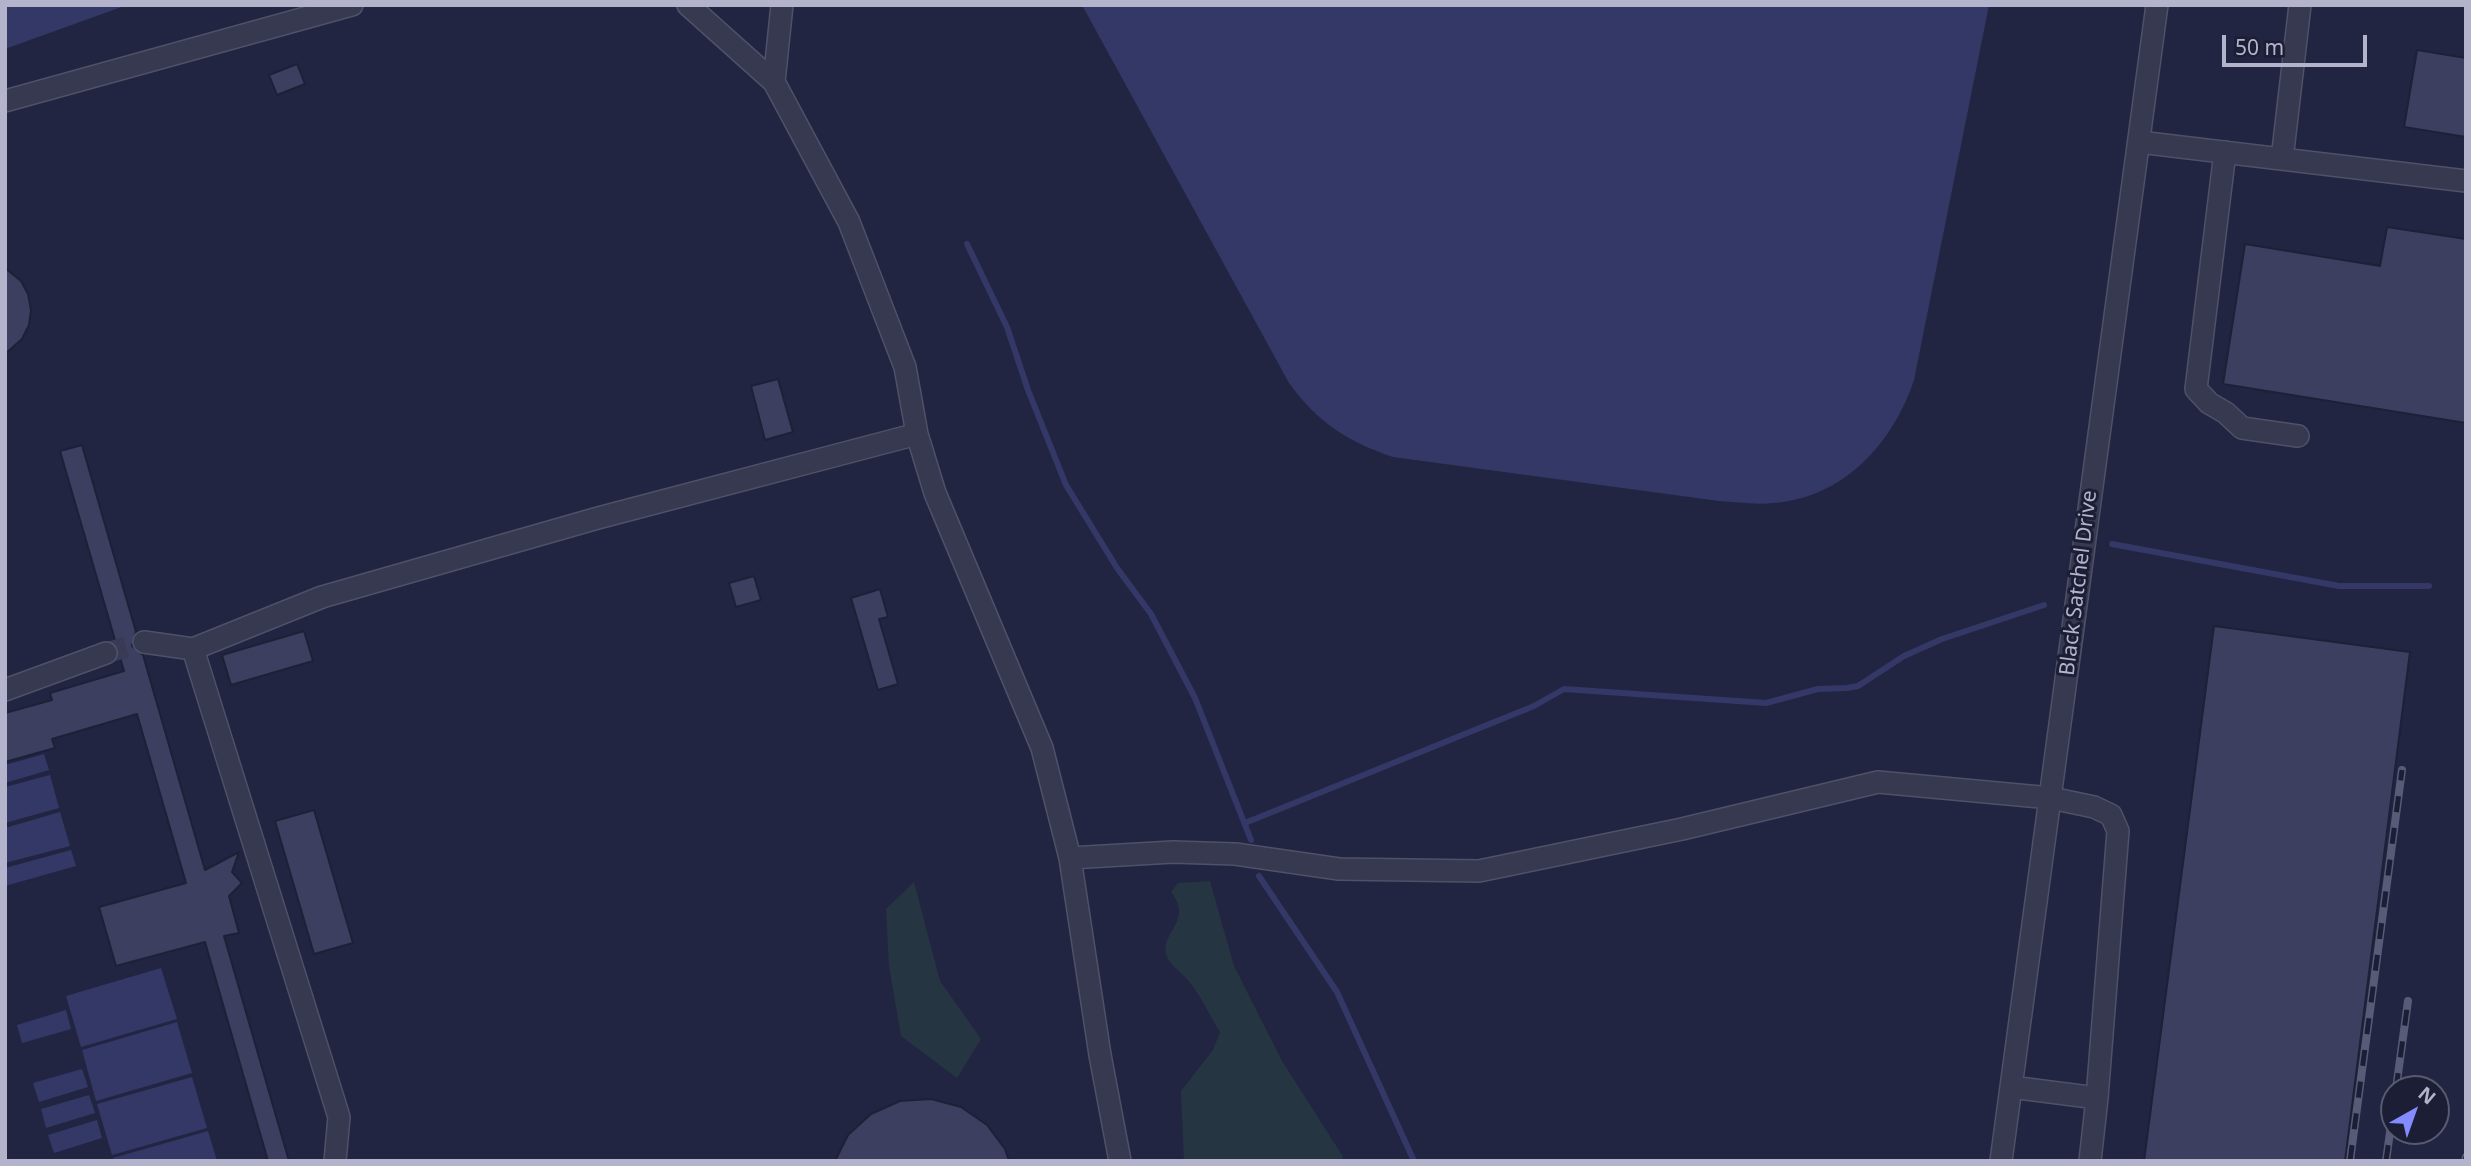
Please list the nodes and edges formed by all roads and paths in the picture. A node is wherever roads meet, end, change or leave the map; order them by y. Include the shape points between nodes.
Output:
1 (352, 5) edge
2 (688, 5) edge
3 (782, 5) edge
4 (2157, 5) edge
5 (2300, 5) edge
6 (774, 82) junction
7 (5, 102) edge
8 (2139, 142) junction
9 (2225, 152) junction
10 (2282, 159) junction
11 (2466, 181) edge
12 (917, 434) junction
13 (2298, 436) dead end
14 (144, 642) tunnel mouth
15 (193, 649) junction
16 (106, 653) tunnel mouth
17 (5, 690) edge
18 (2051, 798) junction
19 (1070, 858) junction
20 (2011, 1087) junction
21 (2097, 1098) junction
22 (335, 1161) edge
23 (1120, 1161) edge
24 (2001, 1161) edge
25 (2090, 1161) edge

1 - 7 street
2 - 6 street
3 - 6 street
4 - 8 street, Black Satchel Drive
5 - 10 street
6 - 12 street via 849,222 905,367
8 - 9 street
8 - 18 street, Black Satchel Drive
9 - 10 street
9 - 13 street via 2196,389 2242,428
10 - 11 street
12 - 15 street via 322,597
12 - 19 street via 936,492 1042,748
14 - 15 street
15 - 22 street via 340,1117
16 - 17 street
18 - 19 street via 1878,782 1682,830 1479,871 1339,869 1186,852
18 - 20 street, Black Satchel Drive
18 - 21 street via 2094,807 2110,815 2118,831
19 - 23 street
20 - 21 street
20 - 24 street, Black Satchel Drive
21 - 25 street

